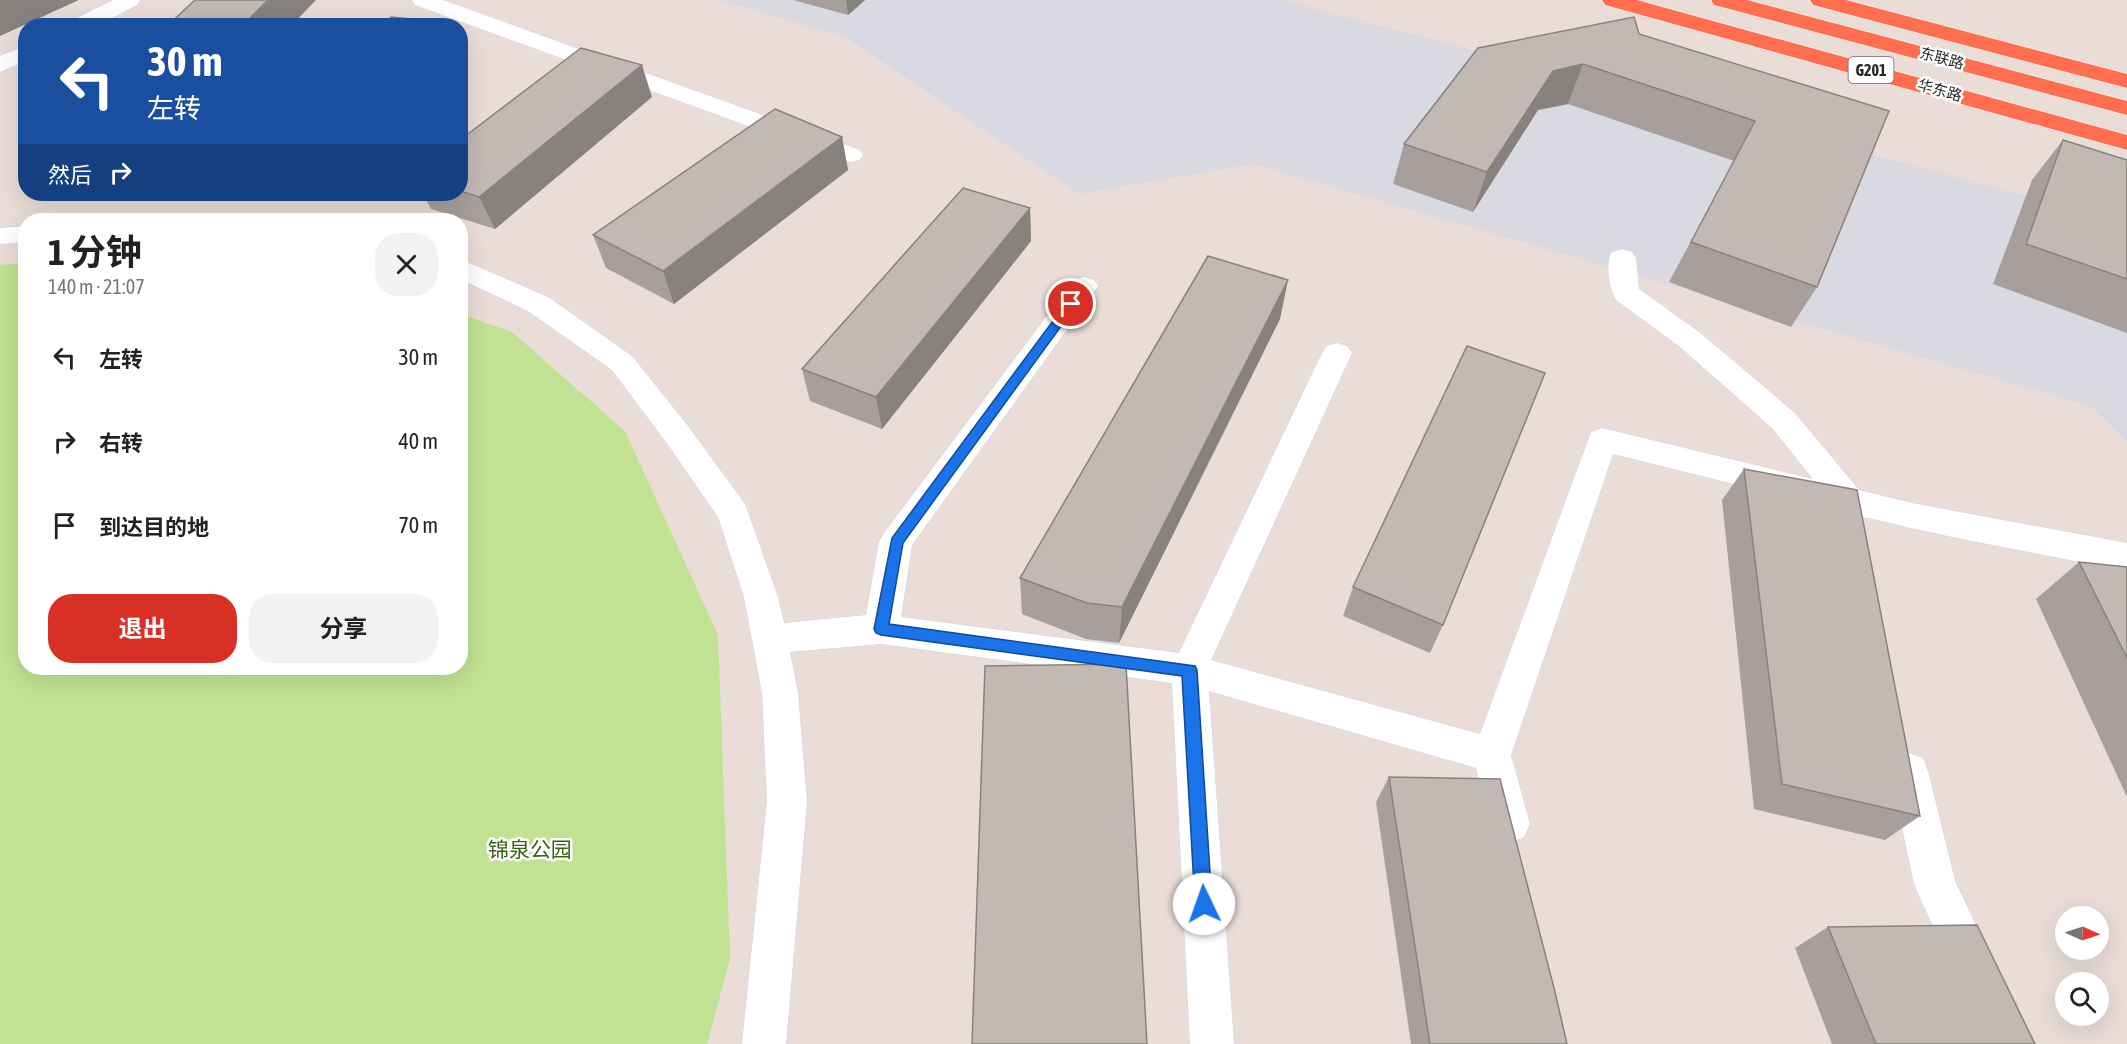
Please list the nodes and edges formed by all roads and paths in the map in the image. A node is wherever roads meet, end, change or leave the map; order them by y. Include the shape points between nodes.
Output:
1 (129, 0) edge
2 (423, 0) edge
3 (1613, 0) edge
4 (1722, 0) edge
5 (1821, 0) edge
6 (94, 18) edge
7 (18, 56) edge
8 (0, 65) edge
9 (2127, 81) edge
10 (2127, 108) edge
11 (2127, 143) edge
12 (851, 155) dead end
13 (18, 235) edge
14 (0, 236) edge
15 (1622, 258) dead end
16 (468, 272) edge
17 (1084, 286) dead end
18 (1337, 353) dead end
19 (1848, 500) junction
20 (1856, 535) edge
21 (2127, 557) edge
22 (881, 629) junction
23 (770, 639) junction
24 (1189, 670) junction
25 (1903, 744) edge
26 (1492, 755) junction
27 (1519, 859) edge
28 (764, 1044) edge
29 (1212, 1044) edge
30 (2010, 1044) edge

1 - 6 street
2 - 12 street
3 - 11 highway, 华东路 / G201
4 - 10 highway, 东联路
5 - 9 highway
7 - 8 street
13 - 14 street
15 - 19 street via 1626,293 1689,339 1784,421
16 - 23 street via 538,303 622,363 733,513 761,597
17 - 22 street via 896,542
18 - 24 street
19 - 20 street
19 - 21 street
19 - 26 street via 1602,440
22 - 23 street
22 - 24 street
23 - 28 street via 780,693 787,801
24 - 26 street
24 - 29 street
25 - 30 street via 1935,884
26 - 27 street

